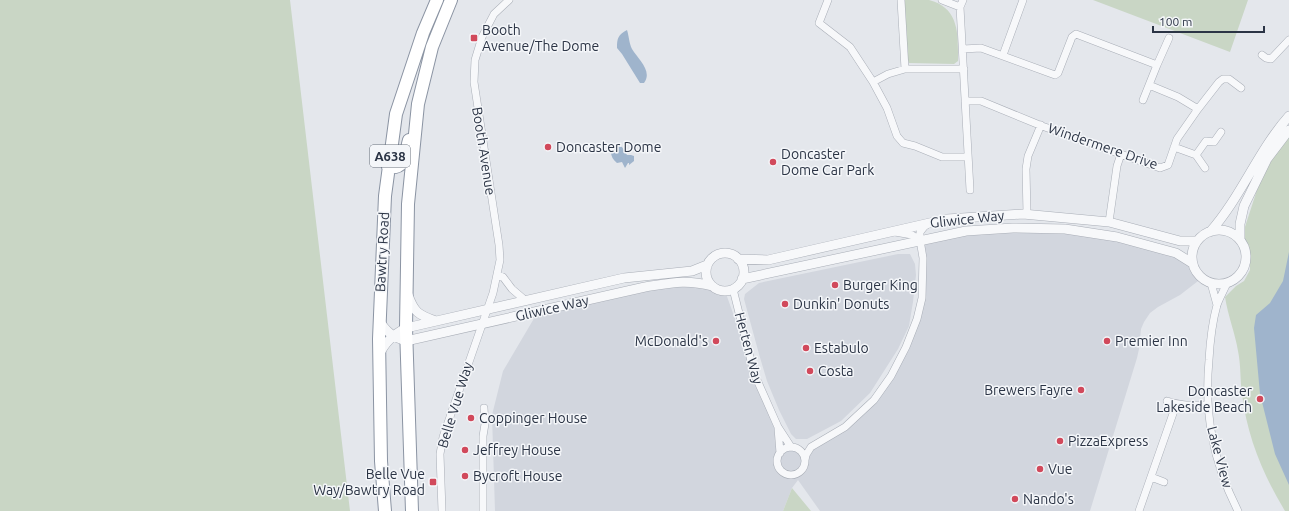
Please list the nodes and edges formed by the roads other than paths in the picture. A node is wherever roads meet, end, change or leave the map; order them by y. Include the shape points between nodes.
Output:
1 (437, 0) edge
2 (451, 0) edge
3 (500, 0) edge
4 (509, 0) edge
5 (828, 0) edge
6 (901, 0) edge
7 (942, 0) edge
8 (1023, 0) edge
9 (961, 4) edge
10 (496, 12) junction
11 (1169, 38) dead end
12 (1289, 40) edge
13 (963, 49) junction
14 (1003, 55) junction
15 (1262, 55) dead end
16 (1157, 66) junction
17 (905, 69) junction
18 (964, 69) junction
19 (873, 82) junction
20 (1149, 85) junction
21 (1241, 88) dead end
22 (1143, 100) dead end
23 (965, 101) junction
24 (418, 108) junction
25 (1198, 109) junction
26 (1289, 116) edge
27 (1041, 125) junction
28 (1289, 130) edge
29 (1221, 132) dead end
30 (1174, 147) junction
31 (1121, 154) junction
32 (1196, 155) junction
33 (967, 156) junction
34 (388, 167) junction
35 (1205, 168) dead end
36 (970, 190) dead end
37 (1027, 214) junction
38 (931, 222) junction
39 (1109, 222) junction
40 (889, 231) junction
41 (1210, 232) junction
42 (1240, 239) junction
43 (920, 240) junction
44 (1196, 241) junction
45 (738, 259) junction
46 (1192, 263) junction
47 (708, 265) junction
48 (498, 275) junction
49 (742, 279) junction
50 (1227, 282) junction
51 (1212, 284) junction
52 (712, 286) junction
53 (733, 289) junction
54 (406, 291) junction
55 (526, 300) junction
56 (1217, 305) junction
57 (487, 310) junction
58 (539, 310) junction
59 (379, 320) junction
60 (436, 321) junction
61 (481, 325) junction
62 (406, 334) junction
63 (392, 336) junction
64 (379, 356) junction
65 (1167, 401) dead end
66 (1176, 405) junction
67 (1208, 405) junction
68 (484, 408) dead end
69 (778, 427) junction
70 (793, 447) junction
71 (811, 447) junction
72 (780, 453) junction
73 (805, 460) junction
74 (1151, 477) junction
75 (1164, 482) dead end
76 (385, 511) edge
77 (412, 511) edge
78 (442, 511) edge
79 (483, 511) edge
80 (1139, 511) edge
81 (1238, 511) edge

1 - 34 highway, Bawtry Road / A638 via 423,33 396,114
2 - 24 highway, Bawtry Road / A638 via 432,47
3 - 10 street
4 - 10 street, Booth Avenue
5 - 19 street via 819,23 850,47
6 - 17 street
7 - 9 street
8 - 14 street
9 - 13 street
10 - 48 street, Booth Avenue via 478,47 474,82 499,245
11 - 16 street
12 - 15 street via 1271,60
13 - 14 street via 982,48
13 - 18 street
14 - 16 street via 1055,75 1072,37 1076,34
16 - 20 street
17 - 18 street
17 - 19 street
18 - 23 street
19 - 33 street via 903,144 942,157
20 - 22 street
20 - 25 street
21 - 25 street, Windermere Drive via 1229,79 1223,79
23 - 27 street, Windermere Drive via 981,101
23 - 33 street
24 - 34 highway via 402,164 394,168
24 - 54 highway, Bawtry Road / A638 via 408,204
25 - 30 street, Windermere Drive
26 - 41 street
27 - 31 street, Windermere Drive
27 - 37 street via 1028,156
28 - 42 street via 1267,158 1244,206
29 - 32 street via 1214,142 1206,141
30 - 31 street, Windermere Drive via 1168,165 1160,168
30 - 32 street
31 - 39 street
32 - 35 street
33 - 36 street
34 - 59 highway, Bawtry Road / A638
37 - 38 street, Gliwice Way via 947,218
37 - 39 street, Gliwice Way
38 - 40 street, Gliwice Way
38 - 43 street via 920,232
39 - 44 street, Gliwice Way via 1180,241
40 - 43 street via 912,235
40 - 45 street, Gliwice Way via 768,260
41 - 42 street via 1231,232
41 - 44 street via 1203,234
42 - 50 street via 1246,259 1244,268 1237,277
43 - 46 street, Gliwice Way via 966,231 1013,228 1065,229 1124,239 1176,253
43 - 49 street, Gliwice Way
43 - 71 street via 923,258 922,298 906,347 891,376 874,400 851,422
44 - 46 street
45 - 47 street via 729,254 722,254 716,256
45 - 49 street via 744,273
46 - 51 street via 1196,272
47 - 52 street via 707,278
47 - 55 street, Gliwice Way via 692,271 624,278
48 - 55 street
48 - 57 street, Booth Avenue
49 - 53 street
50 - 51 street
50 - 56 street, Lake View
51 - 56 street, Lake View
52 - 53 street via 725,291
52 - 58 street, Gliwice Way via 684,281
53 - 69 street, Herten Way via 754,373
54 - 60 street via 415,310 423,317
54 - 62 highway, Bawtry Road / A638
55 - 57 street, Gliwice Way
55 - 58 street
56 - 67 street, Lake View via 1210,340
57 - 60 street, Gliwice Way
57 - 61 street, Belle Vue Way
58 - 61 street, Gliwice Way
59 - 63 street
59 - 64 highway, Bawtry Road / A638
60 - 62 street, Gliwice Way
61 - 62 street, Gliwice Way
61 - 78 street, Belle Vue Way via 441,446
62 - 63 street, Gliwice Way
62 - 77 highway, Bawtry Road / A638
63 - 64 street, Gliwice Way
64 - 76 highway, Bawtry Road / A638 via 381,461
65 - 66 street
66 - 67 street
66 - 74 street
67 - 81 street, Lake View via 1218,464
68 - 79 street
69 - 70 street, Herten Way
69 - 72 street, Herten Way
70 - 71 street
70 - 72 street
70 - 73 street via 803,454
71 - 73 street
72 - 73 street via 778,465 787,474 802,469
74 - 75 street
74 - 80 street

